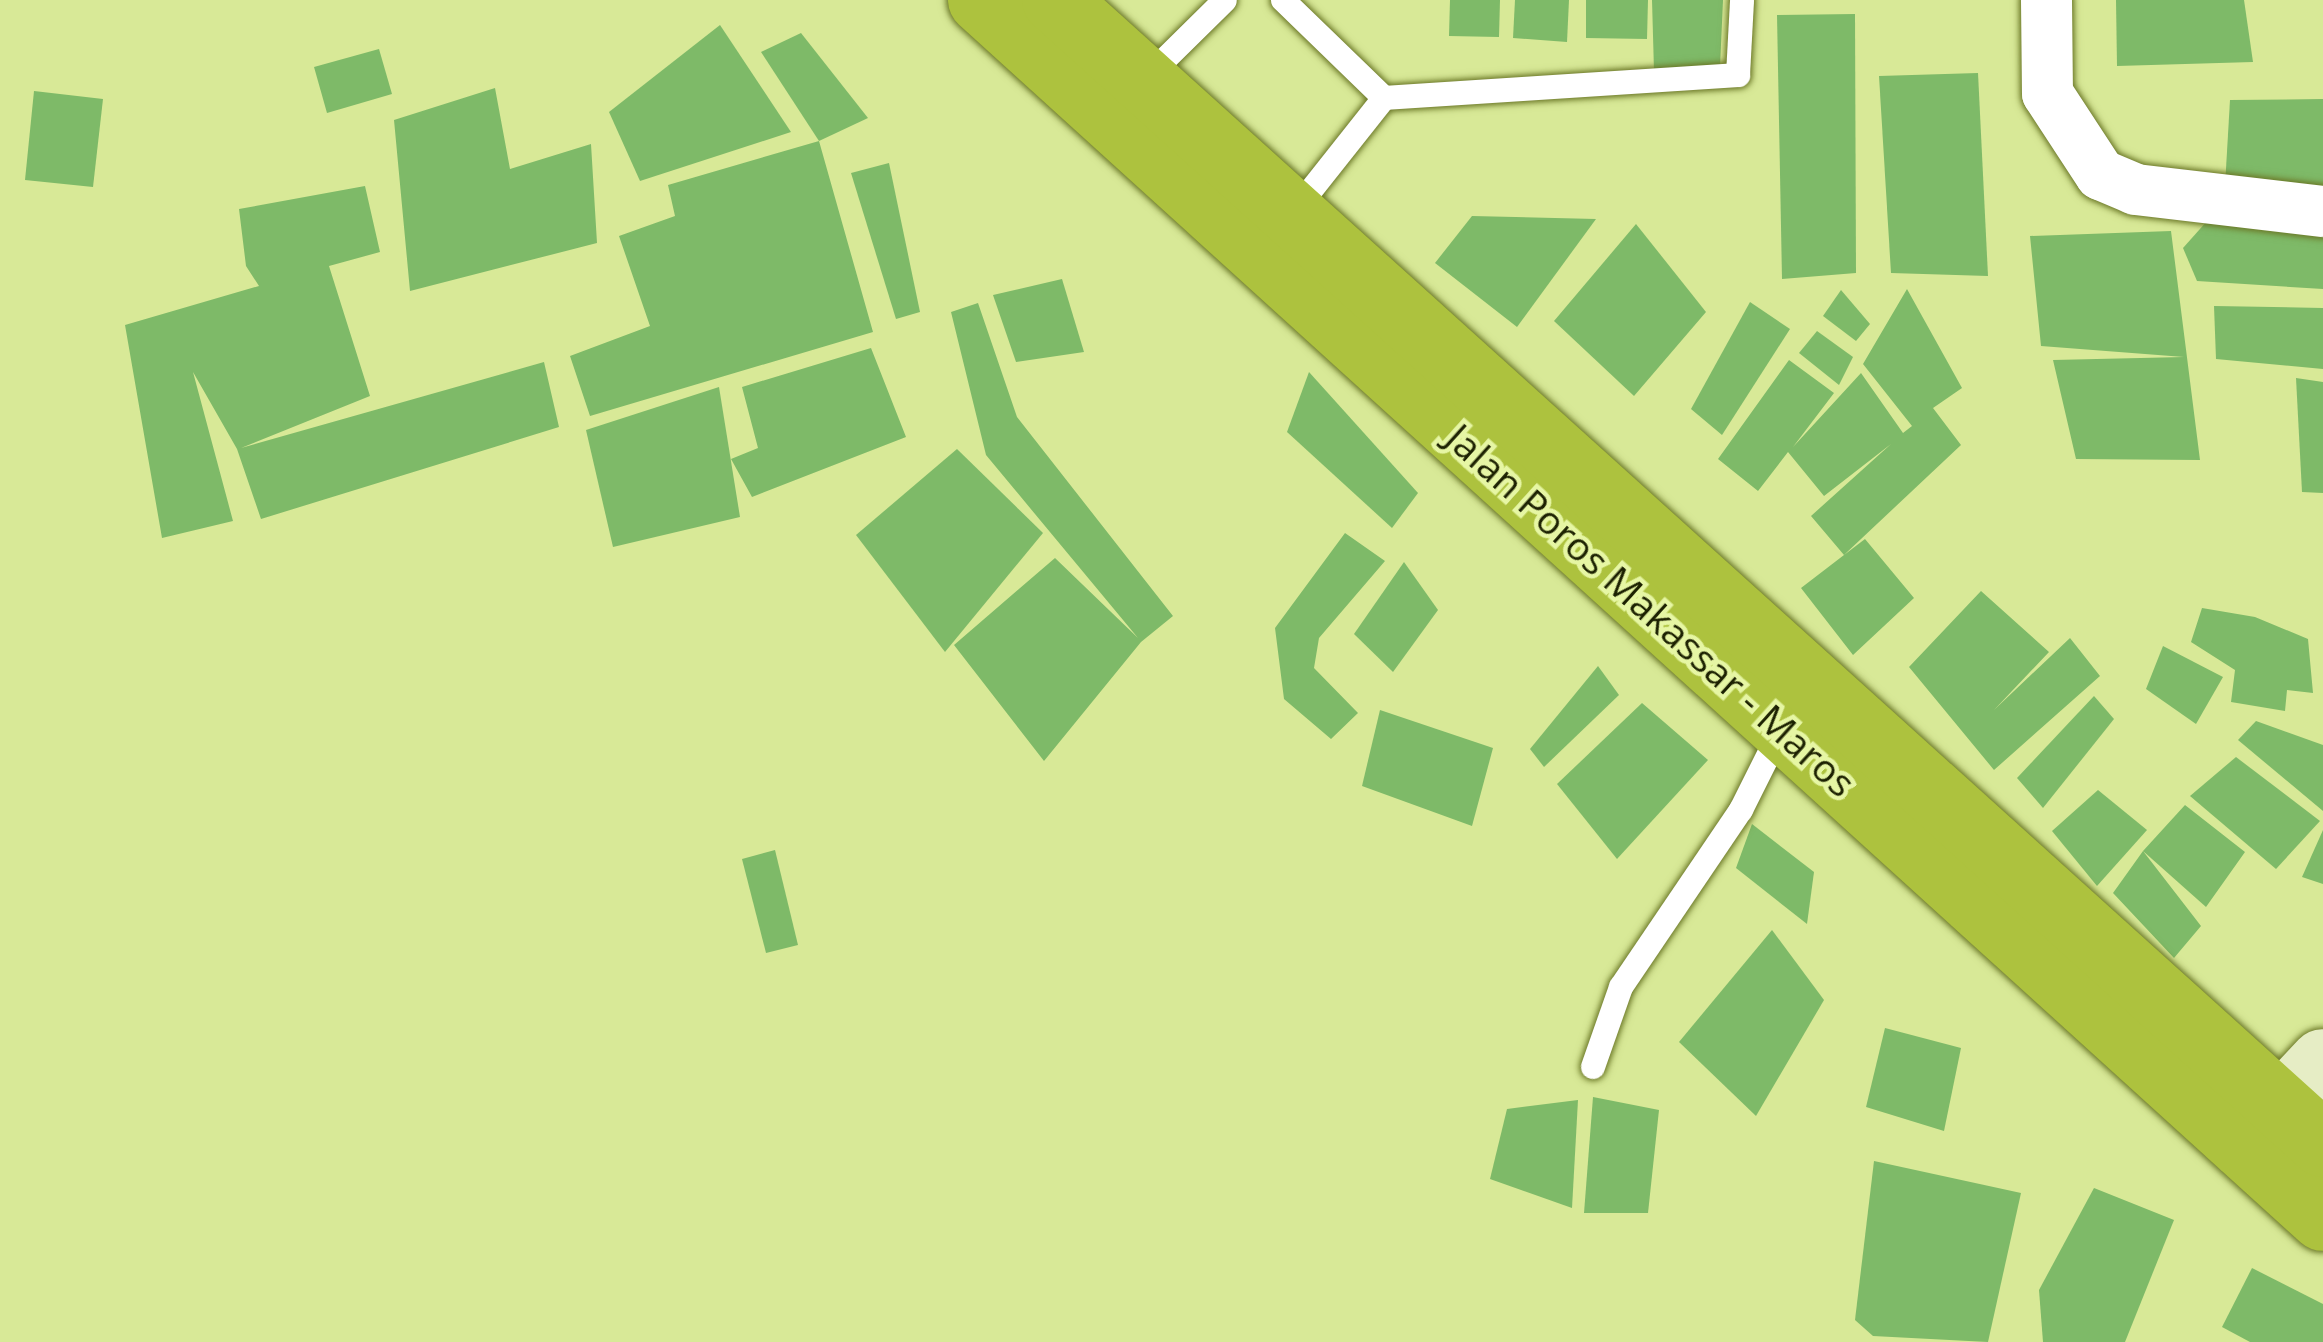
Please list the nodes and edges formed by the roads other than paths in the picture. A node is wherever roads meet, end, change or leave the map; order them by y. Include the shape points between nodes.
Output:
1 (981, 0) edge
2 (1055, 0) edge
3 (1225, 0) edge
4 (1282, 0) edge
5 (1742, 0) edge
6 (2047, 0) edge
7 (1144, 80) junction
8 (1384, 98) junction
9 (2323, 211) edge
10 (1292, 214) junction
11 (1781, 730) junction
12 (1593, 1067) dead end
13 (2293, 1115) edge
14 (2323, 1218) edge

1 - 11 highway, Jalan Poros Makassar - Maros
2 - 7 highway, Jalan Poros Makassar - Maros
3 - 7 lane
4 - 8 lane
5 - 8 lane via 1738,75
6 - 9 street via 2047,93 2100,174 2135,189
7 - 10 highway, Jalan Poros Makassar - Maros
8 - 10 lane
10 - 13 highway, Jalan Poros Makassar - Maros
11 - 12 lane via 1741,810 1622,988
11 - 13 highway, Jalan Poros Makassar - Maros
13 - 14 highway, Jalan Poros Makassar - Maros

